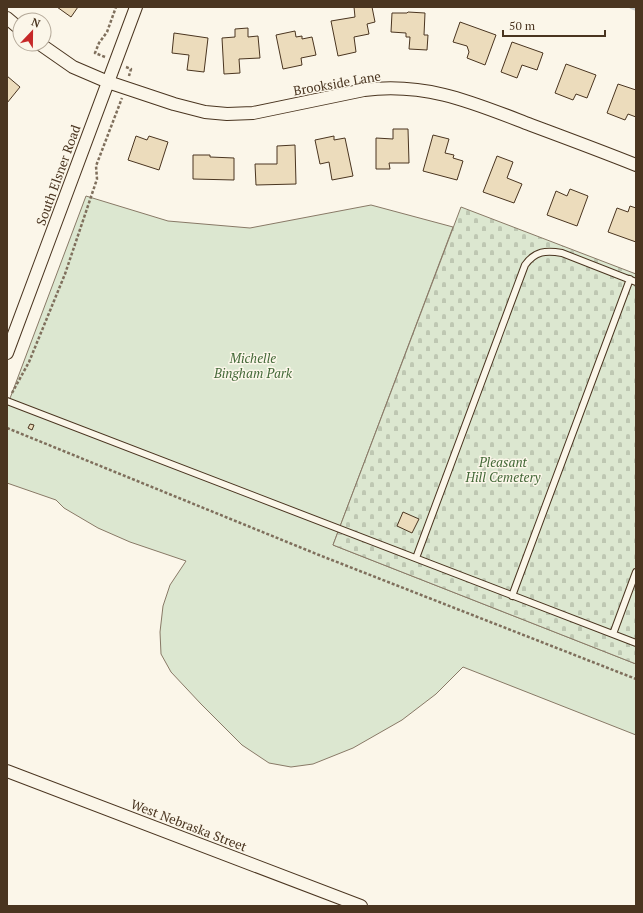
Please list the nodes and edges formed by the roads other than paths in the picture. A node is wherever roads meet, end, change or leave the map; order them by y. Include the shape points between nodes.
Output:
1 (136, 7) edge
2 (51, 52) edge
3 (108, 82) junction
4 (636, 165) edge
5 (633, 280) edge
6 (7, 353) edge
7 (8, 401) edge
8 (416, 558) junction
9 (636, 572) edge
10 (512, 596) junction
11 (613, 634) junction
12 (636, 643) edge
13 (7, 771) edge
14 (360, 906) edge

1 - 3 street, South Elsner Road
2 - 3 street, Brookside Lane via 73,67
3 - 4 street, Brookside Lane via 174,104 205,112 227,114 252,113 380,88 418,90 462,98
3 - 6 street, South Elsner Road
5 - 8 lane via 562,253 544,252 530,258 525,265
5 - 10 lane
7 - 8 lane
8 - 10 lane
9 - 11 lane
10 - 11 lane
11 - 12 lane
13 - 14 street, West Nebraska Street

